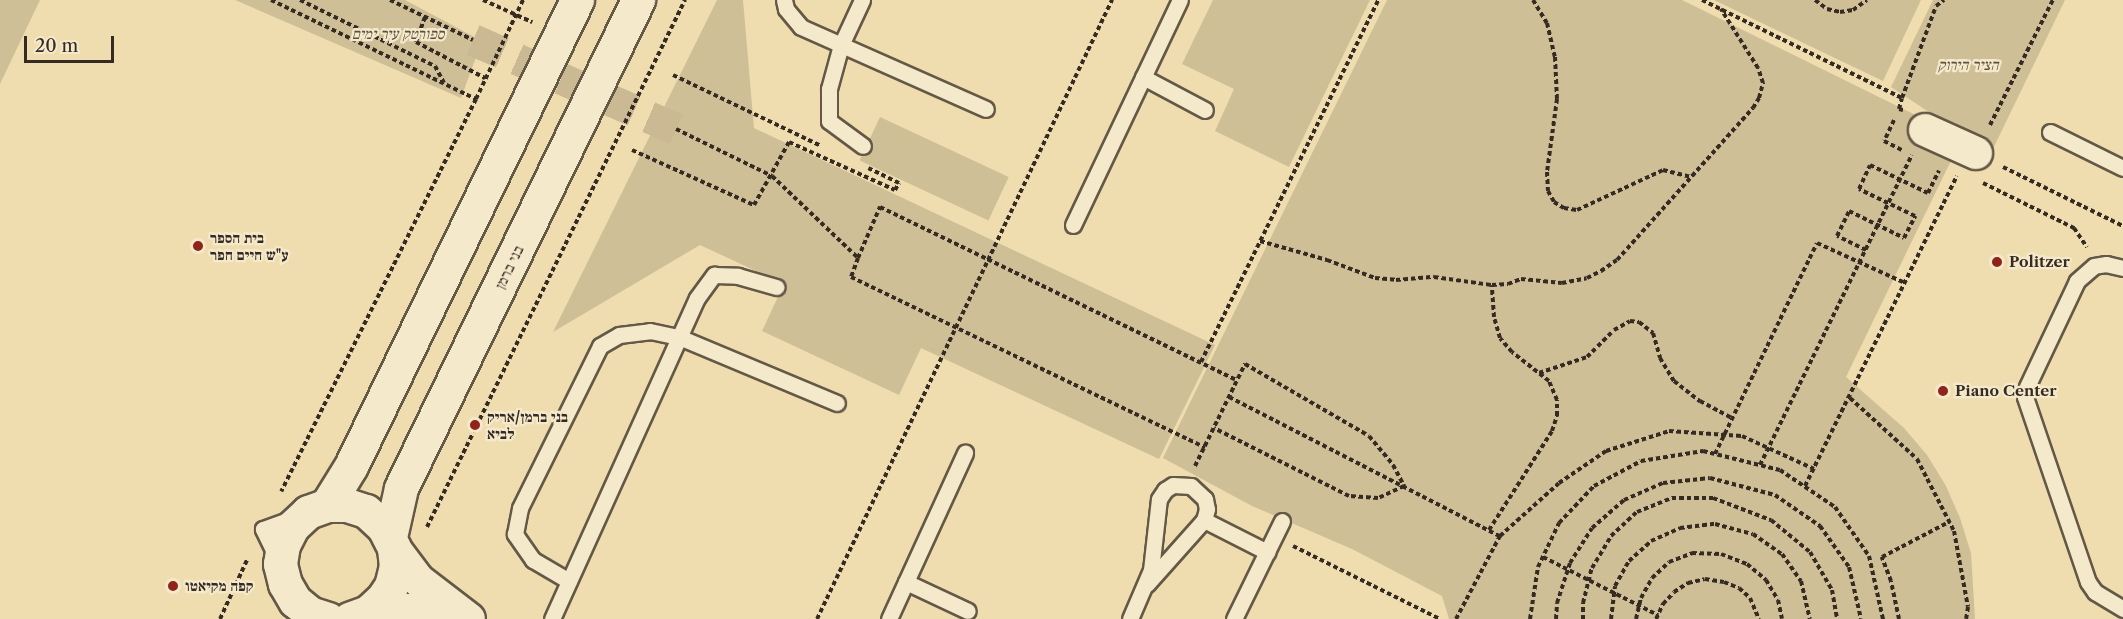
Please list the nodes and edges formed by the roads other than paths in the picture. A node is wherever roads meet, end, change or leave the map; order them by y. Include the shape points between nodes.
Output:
1 (577, 0) edge
2 (638, 0) edge
3 (784, 0) edge
4 (862, 0) edge
5 (1180, 0) edge
6 (841, 45) junction
7 (1143, 77) junction
8 (986, 109) dead end
9 (1205, 110) dead end
10 (2050, 132) dead end
11 (863, 146) dead end
12 (1919, 148) road end
13 (2123, 168) edge
14 (1972, 169) road end
15 (1073, 225) dead end
16 (2123, 268) edge
17 (776, 287) dead end
18 (679, 338) junction
19 (837, 403) dead end
20 (965, 453) dead end
21 (317, 509) junction
22 (1204, 520) junction
23 (1282, 521) dead end
24 (397, 550) junction
25 (1267, 552) junction
26 (282, 574) junction
27 (569, 582) junction
28 (906, 582) junction
29 (1147, 584) junction
30 (2123, 609) edge
31 (968, 611) dead end
32 (358, 615) edge
33 (284, 619) edge
34 (328, 619) edge
35 (453, 619) edge
36 (469, 619) edge
37 (552, 619) edge
38 (889, 619) edge
39 (1130, 619) edge
40 (1234, 619) edge

1 - 21 street via 351,466
2 - 24 street, בני ברמן via 401,488
3 - 6 lane via 786,9 801,27
4 - 6 lane
5 - 7 lane
6 - 8 lane
6 - 11 lane via 829,89 829,121
7 - 9 lane
7 - 15 lane
10 - 13 lane
12 - 14 street
16 - 30 lane via 2100,265 2082,275 2025,397 2088,582 2095,592
17 - 18 lane via 738,276 714,275 697,298
18 - 19 lane
18 - 27 lane
18 - 27 lane via 650,331 619,335 600,346 520,508 515,534 533,560
20 - 28 lane
21 - 24 street via 347,505 366,512
21 - 26 street via 292,527 283,544
21 - 26 lane via 263,529
22 - 25 lane
22 - 29 lane
22 - 29 lane via 1205,499 1199,492 1186,485 1173,485 1165,490 1159,499
23 - 25 lane
24 - 32 street, בני ברמן via 396,566 383,598
24 - 36 street via 418,580
25 - 40 lane
26 - 33 street
26 - 34 street via 295,601 310,613
27 - 37 lane
28 - 31 lane
28 - 38 lane
29 - 39 lane
32 - 35 street via 410,610

